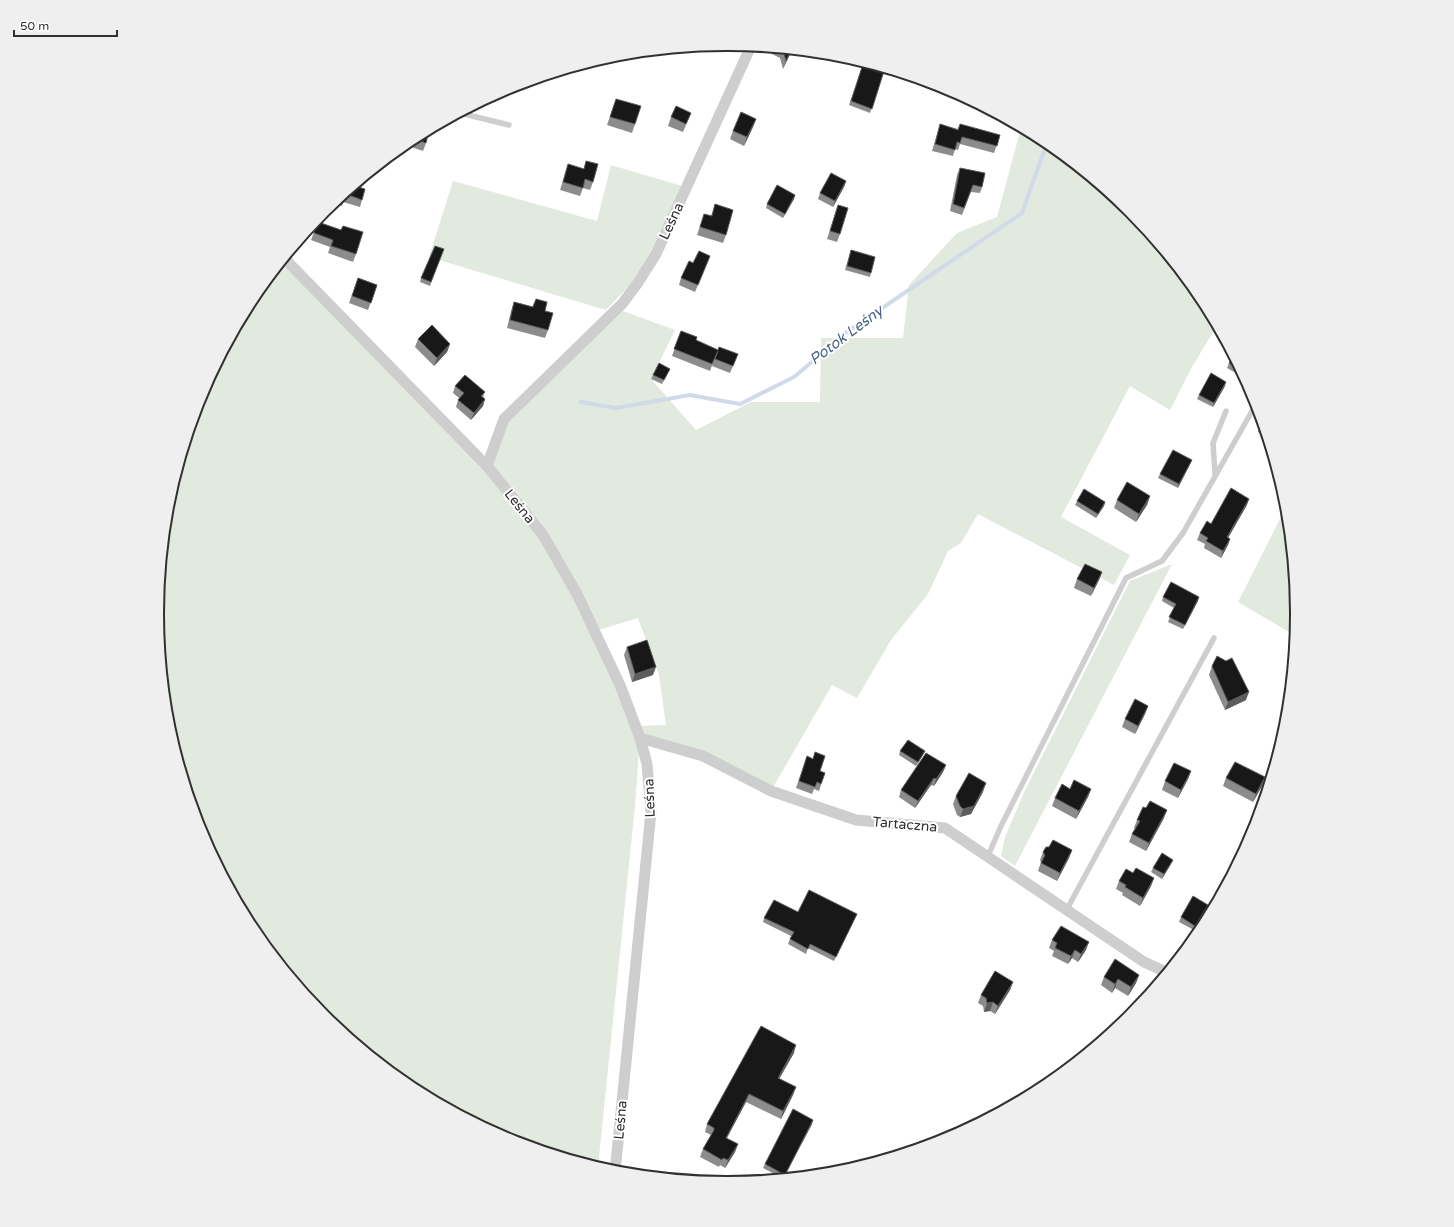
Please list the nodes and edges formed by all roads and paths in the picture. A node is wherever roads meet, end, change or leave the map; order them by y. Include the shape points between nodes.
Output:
1 (748, 52) edge
2 (466, 115) edge
3 (509, 125) dead end
4 (288, 262) edge
5 (1226, 411) dead end
6 (1252, 411) edge
7 (487, 466) junction
8 (1215, 474) junction
9 (1214, 638) dead end
10 (640, 738) junction
11 (988, 856) junction
12 (1067, 909) junction
13 (1162, 970) edge
14 (616, 1165) edge

1 - 7 street, Leśna via 656,254 637,284 602,325 504,419
2 - 3 lane
4 - 7 street, Leśna
5 - 8 lane via 1213,443
6 - 8 lane
7 - 10 street, Leśna via 526,512 559,561 620,685
8 - 11 lane via 1183,533 1162,561 1126,578
9 - 12 lane
10 - 11 street, Tartaczna via 703,756 772,791 856,820 945,828
10 - 14 street, Leśna via 648,764 651,812
11 - 12 street, Tartaczna
12 - 13 street, Tartaczna via 1144,962

